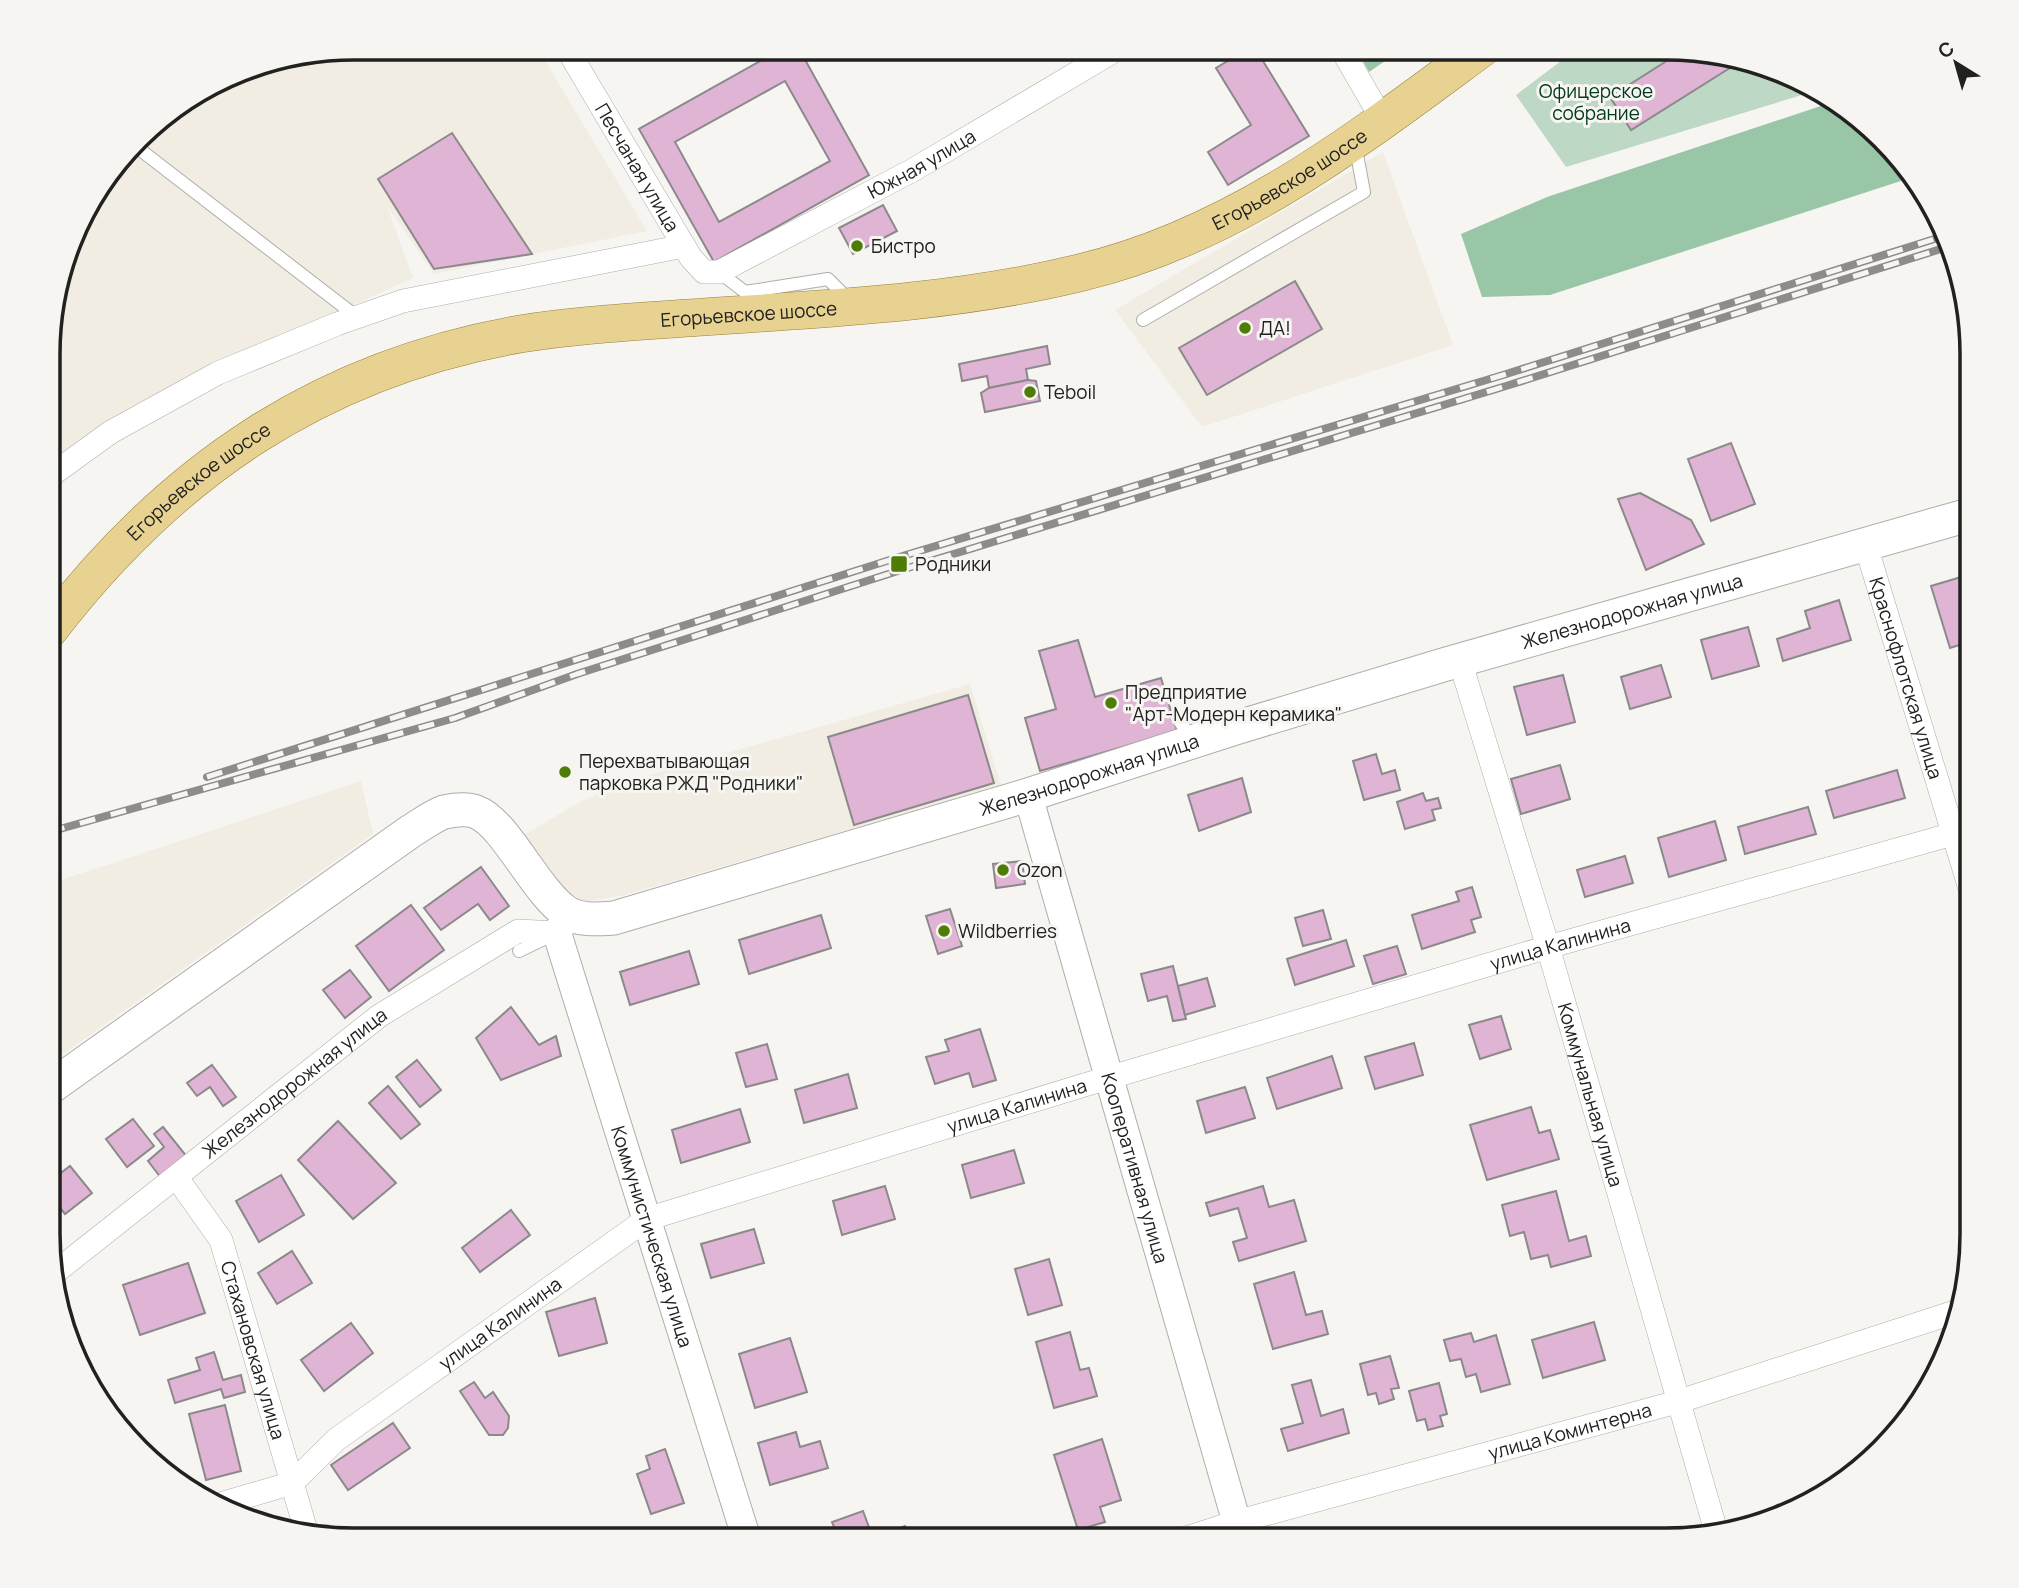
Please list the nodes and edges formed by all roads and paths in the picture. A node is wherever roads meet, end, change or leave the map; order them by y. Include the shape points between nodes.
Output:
1 (574, 60) edge
2 (1099, 60) edge
3 (1345, 60) edge
4 (1466, 60) edge
5 (1369, 131) junction
6 (141, 151) edge
7 (684, 246) junction
8 (719, 272) junction
9 (855, 306) junction
10 (356, 317) junction
11 (1143, 320) dead end
12 (60, 469) edge
13 (1960, 518) edge
14 (1866, 546) junction
15 (60, 617) edge
16 (1460, 660) junction
17 (1028, 795) junction
18 (1960, 826) edge
19 (1960, 833) edge
20 (562, 923) junction
21 (1548, 947) junction
22 (519, 951) dead end
23 (1109, 1077) junction
24 (60, 1080) edge
25 (177, 1178) junction
26 (647, 1219) junction
27 (61, 1267) edge
28 (1948, 1314) edge
29 (1677, 1402) junction
30 (292, 1483) junction
31 (230, 1501) edge
32 (304, 1524) edge
33 (1714, 1524) edge
34 (744, 1529) edge
35 (1238, 1529) edge
36 (1246, 1529) edge

1 - 7 street, Песчаная улица
2 - 8 street, Южная улица via 913,170
3 - 5 street
4 - 5 main road, Егорьевское шоссе
5 - 9 main road, Егорьевское шоссе via 1255,205 1127,260 1023,284
5 - 11 lane via 1364,192
6 - 10 lane
7 - 8 street, Песчаная улица via 704,272
7 - 10 street via 403,301
8 - 9 lane via 746,292 828,279
9 - 15 main road, Егорьевское шоссе via 562,328 478,342 389,368 313,401 204,471 116,550
10 - 12 street via 218,373 111,432
13 - 14 main road, Железнодорожная улица
14 - 16 main road, Железнодорожная улица
14 - 18 street, Краснофлотская улица
16 - 17 main road, Железнодорожная улица via 1185,729
16 - 21 street, Коммунальная улица
17 - 20 main road, Железнодорожная улица via 614,918
17 - 23 street, Кооперативная улица
19 - 21 street, улица Калинина
20 - 22 lane
20 - 24 main road via 546,894 489,820 476,811 441,813
20 - 25 street, Железнодорожная улица via 518,931 379,1016
20 - 26 street, Коммунистическая улица
21 - 23 street, улица Калинина
21 - 29 street, Коммунальная улица
23 - 26 street, улица Калинина
23 - 35 street, Кооперативная улица
25 - 27 street, Железнодорожная улица
25 - 30 street, Стахановская улица via 221,1240
26 - 30 street, улица Калинина via 337,1439
26 - 34 street, Коммунистическая улица
28 - 29 street, улица Коминтерна
29 - 33 street, Коммунальная улица
29 - 36 street, улица Коминтерна
30 - 31 street, улица Калинина
30 - 32 street, Стахановская улица

